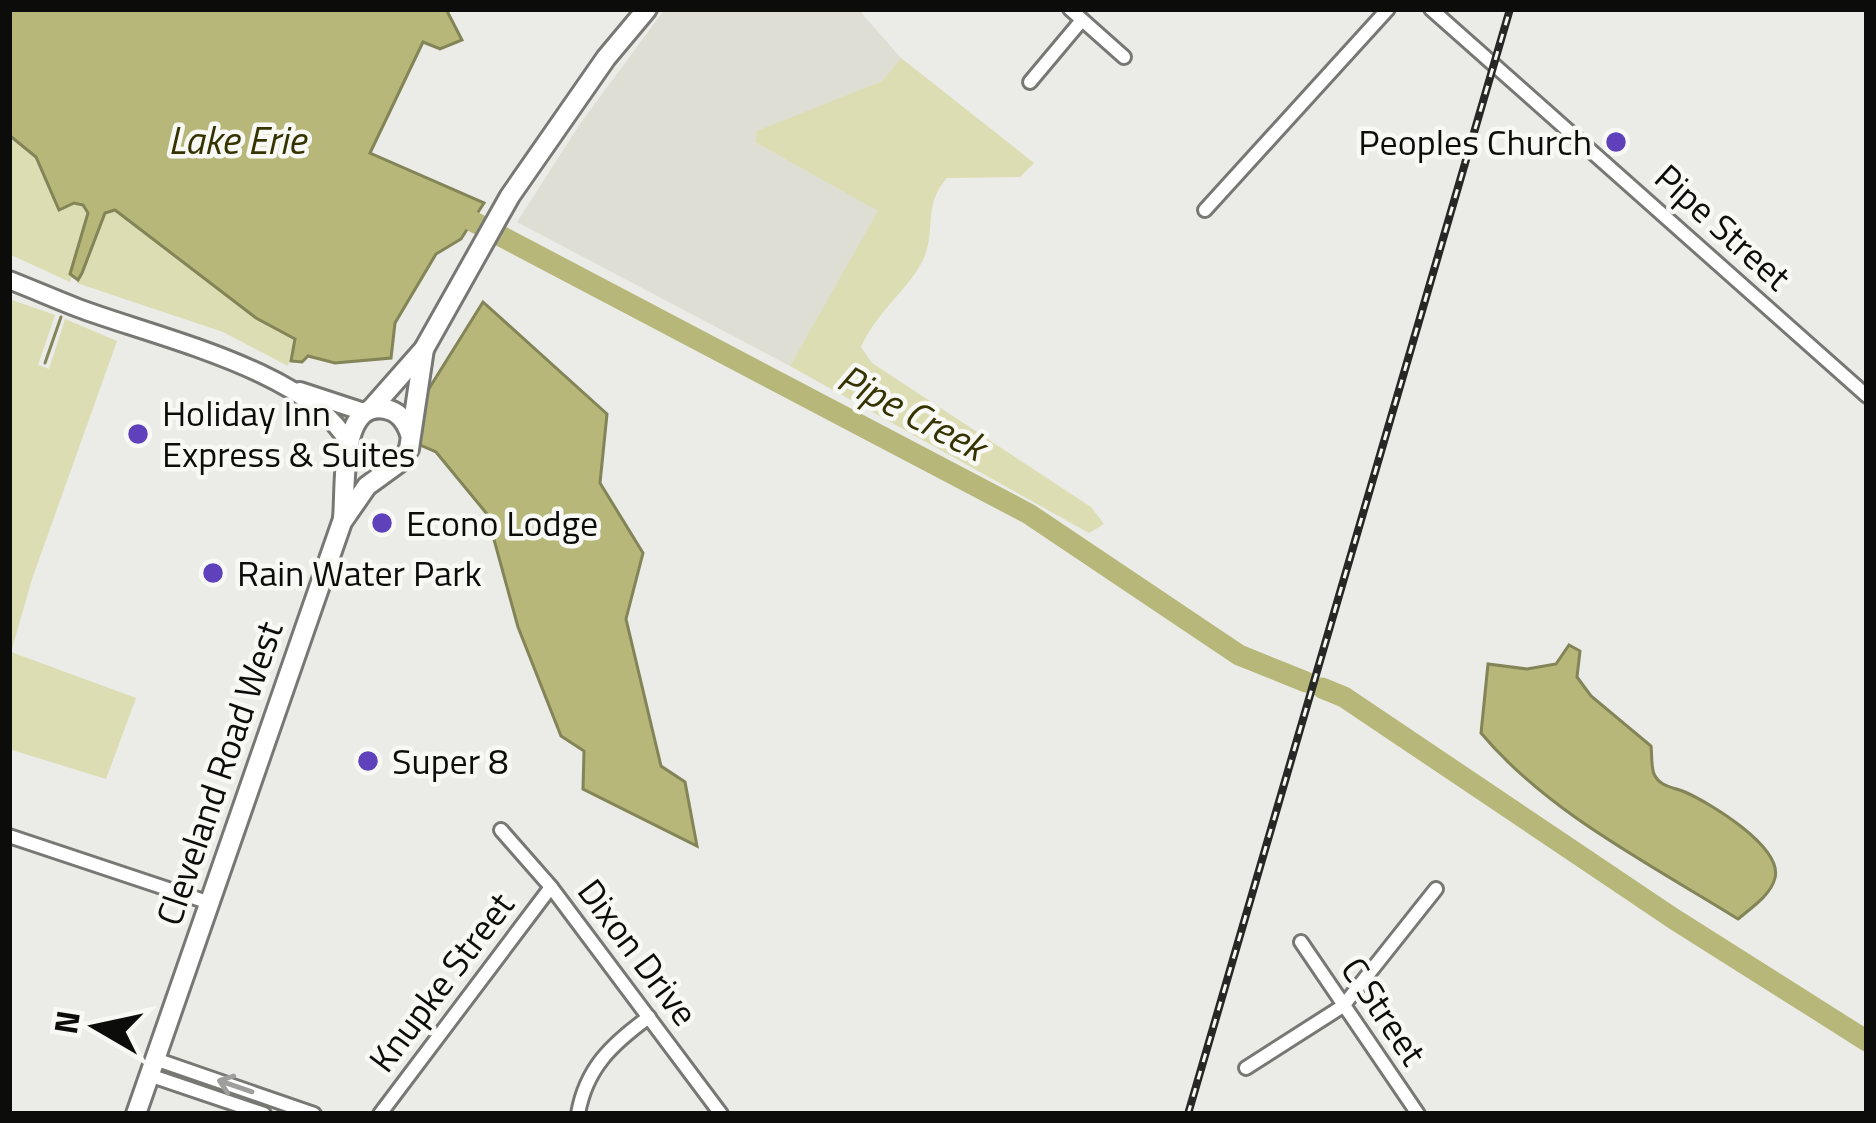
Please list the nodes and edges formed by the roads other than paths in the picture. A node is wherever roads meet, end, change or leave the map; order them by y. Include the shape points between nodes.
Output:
1 (647, 9) edge
2 (1070, 9) edge
3 (1388, 9) edge
4 (1431, 9) edge
5 (1082, 20) junction
6 (1124, 57) dead end
7 (1030, 82) dead end
8 (1205, 210) dead end
9 (9, 280) edge
10 (424, 349) junction
11 (293, 390) junction
12 (1867, 396) edge
13 (368, 410) junction
14 (410, 434) junction
15 (350, 447) junction
16 (387, 469) junction
17 (342, 522) junction
18 (501, 830) dead end
19 (9, 836) edge
20 (551, 887) junction
21 (1436, 890) dead end
22 (210, 903) junction
23 (1300, 942) dead end
24 (1343, 1006) junction
25 (649, 1017) junction
26 (152, 1067) junction
27 (1246, 1068) dead end
28 (136, 1114) edge
29 (264, 1114) edge
30 (314, 1114) edge
31 (380, 1114) edge
32 (578, 1114) edge
33 (721, 1114) edge
34 (1418, 1114) edge

1 - 10 main road via 509,196
2 - 5 street
3 - 8 street
4 - 12 street, Pipe Street
5 - 6 street
5 - 7 street
9 - 11 main road
10 - 13 main road
10 - 14 main road
11 - 13 main road
11 - 15 main road via 331,418
13 - 14 main road via 393,411
13 - 15 main road via 353,422
14 - 16 main road via 405,456
15 - 16 main road via 365,467
15 - 17 main road, Cleveland Road West
16 - 17 main road, Cleveland Road West
17 - 22 main road, Cleveland Road West
18 - 20 street, Dixon Drive
19 - 22 street
20 - 25 street, Dixon Drive
20 - 31 street, Knupke Street
21 - 24 street
22 - 26 main road, Cleveland Road West
23 - 24 street, C Street
24 - 27 street
24 - 34 street, C Street
25 - 32 street via 594,1068
25 - 33 street, Dixon Drive
26 - 28 main road, Cleveland Road West
26 - 29 street
30 -> 26 street

